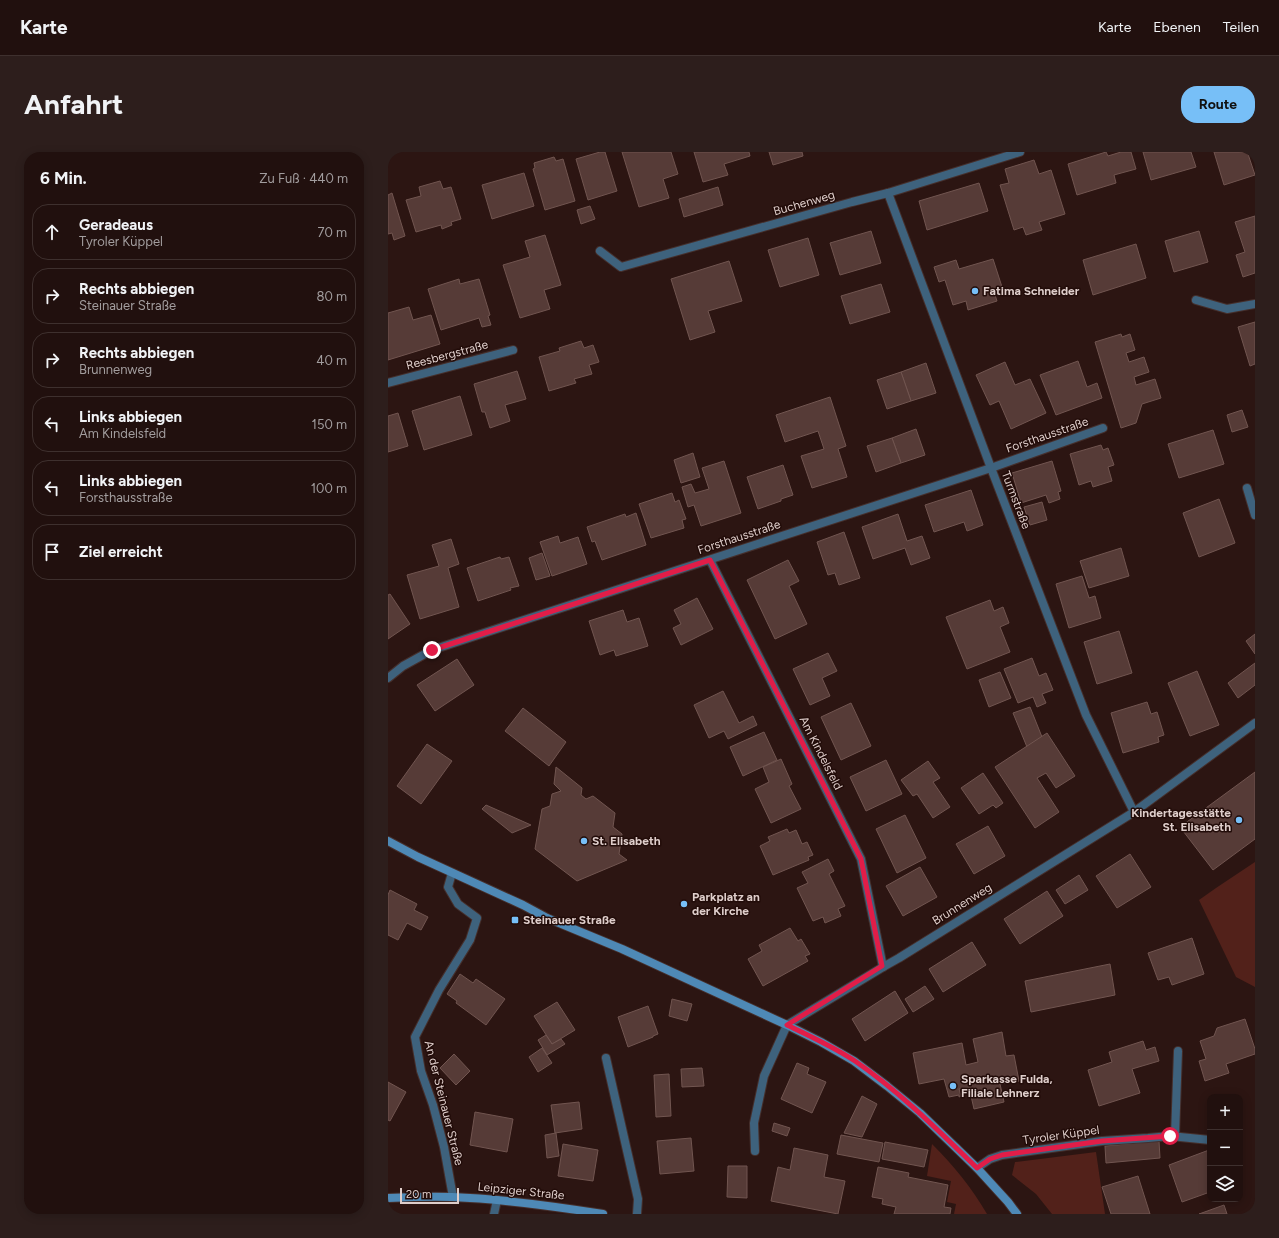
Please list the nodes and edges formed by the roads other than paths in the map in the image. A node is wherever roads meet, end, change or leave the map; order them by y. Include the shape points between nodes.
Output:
1 (1020, 152) edge
2 (888, 193) junction
3 (600, 251) dead end
4 (1196, 300) dead end
5 (1255, 304) edge
6 (513, 350) dead end
7 (388, 384) edge
8 (1103, 428) dead end
9 (991, 468) junction
10 (1247, 488) dead end
11 (1255, 515) edge
12 (710, 560) junction
13 (388, 678) edge
14 (1255, 723) edge
15 (1134, 812) junction
16 (388, 841) edge
17 (452, 873) junction
18 (882, 966) junction
19 (787, 1025) junction
20 (1178, 1051) dead end
21 (606, 1058) dead end
22 (1175, 1136) junction
23 (1207, 1140) edge
24 (755, 1151) dead end
25 (977, 1168) junction
26 (453, 1197) junction
27 (388, 1198) edge
28 (497, 1200) junction
29 (494, 1214) edge
30 (603, 1214) edge
31 (637, 1214) edge
32 (1017, 1214) edge

1 - 2 street, Buchenweg
2 - 3 street, Buchenweg via 620,267
2 - 9 street, Turmstraße
4 - 5 street via 1227,309
6 - 7 street, Reesbergstraße
8 - 9 street, Forsthausstraße
9 - 12 street, Forsthausstraße
9 - 15 street, Turmstraße via 1086,714
10 - 11 street
12 - 13 street, Forsthausstraße via 432,650 403,666
12 - 18 street, Am Kindelsfeld via 861,859
14 - 15 street, Brunnenweg
15 - 18 street, Brunnenweg via 906,954
16 - 17 main road
17 - 19 main road
17 - 26 street, An der Steinauer Straße via 448,887 458,904 476,918 470,940 439,990 415,1037 421,1072 444,1146
18 - 19 street, Brunnenweg
19 - 24 street via 764,1076 754,1123
19 - 25 main road via 854,1061 882,1082 920,1113
20 - 22 street
21 - 31 street via 638,1199
22 - 23 street, Tyroler Küppel
22 - 25 street, Tyroler Küppel via 1102,1141 1002,1155
25 - 32 main road
26 - 27 main road, Leipziger Straße
26 - 28 main road, Leipziger Straße
28 - 29 street
28 - 30 main road, Leipziger Straße

